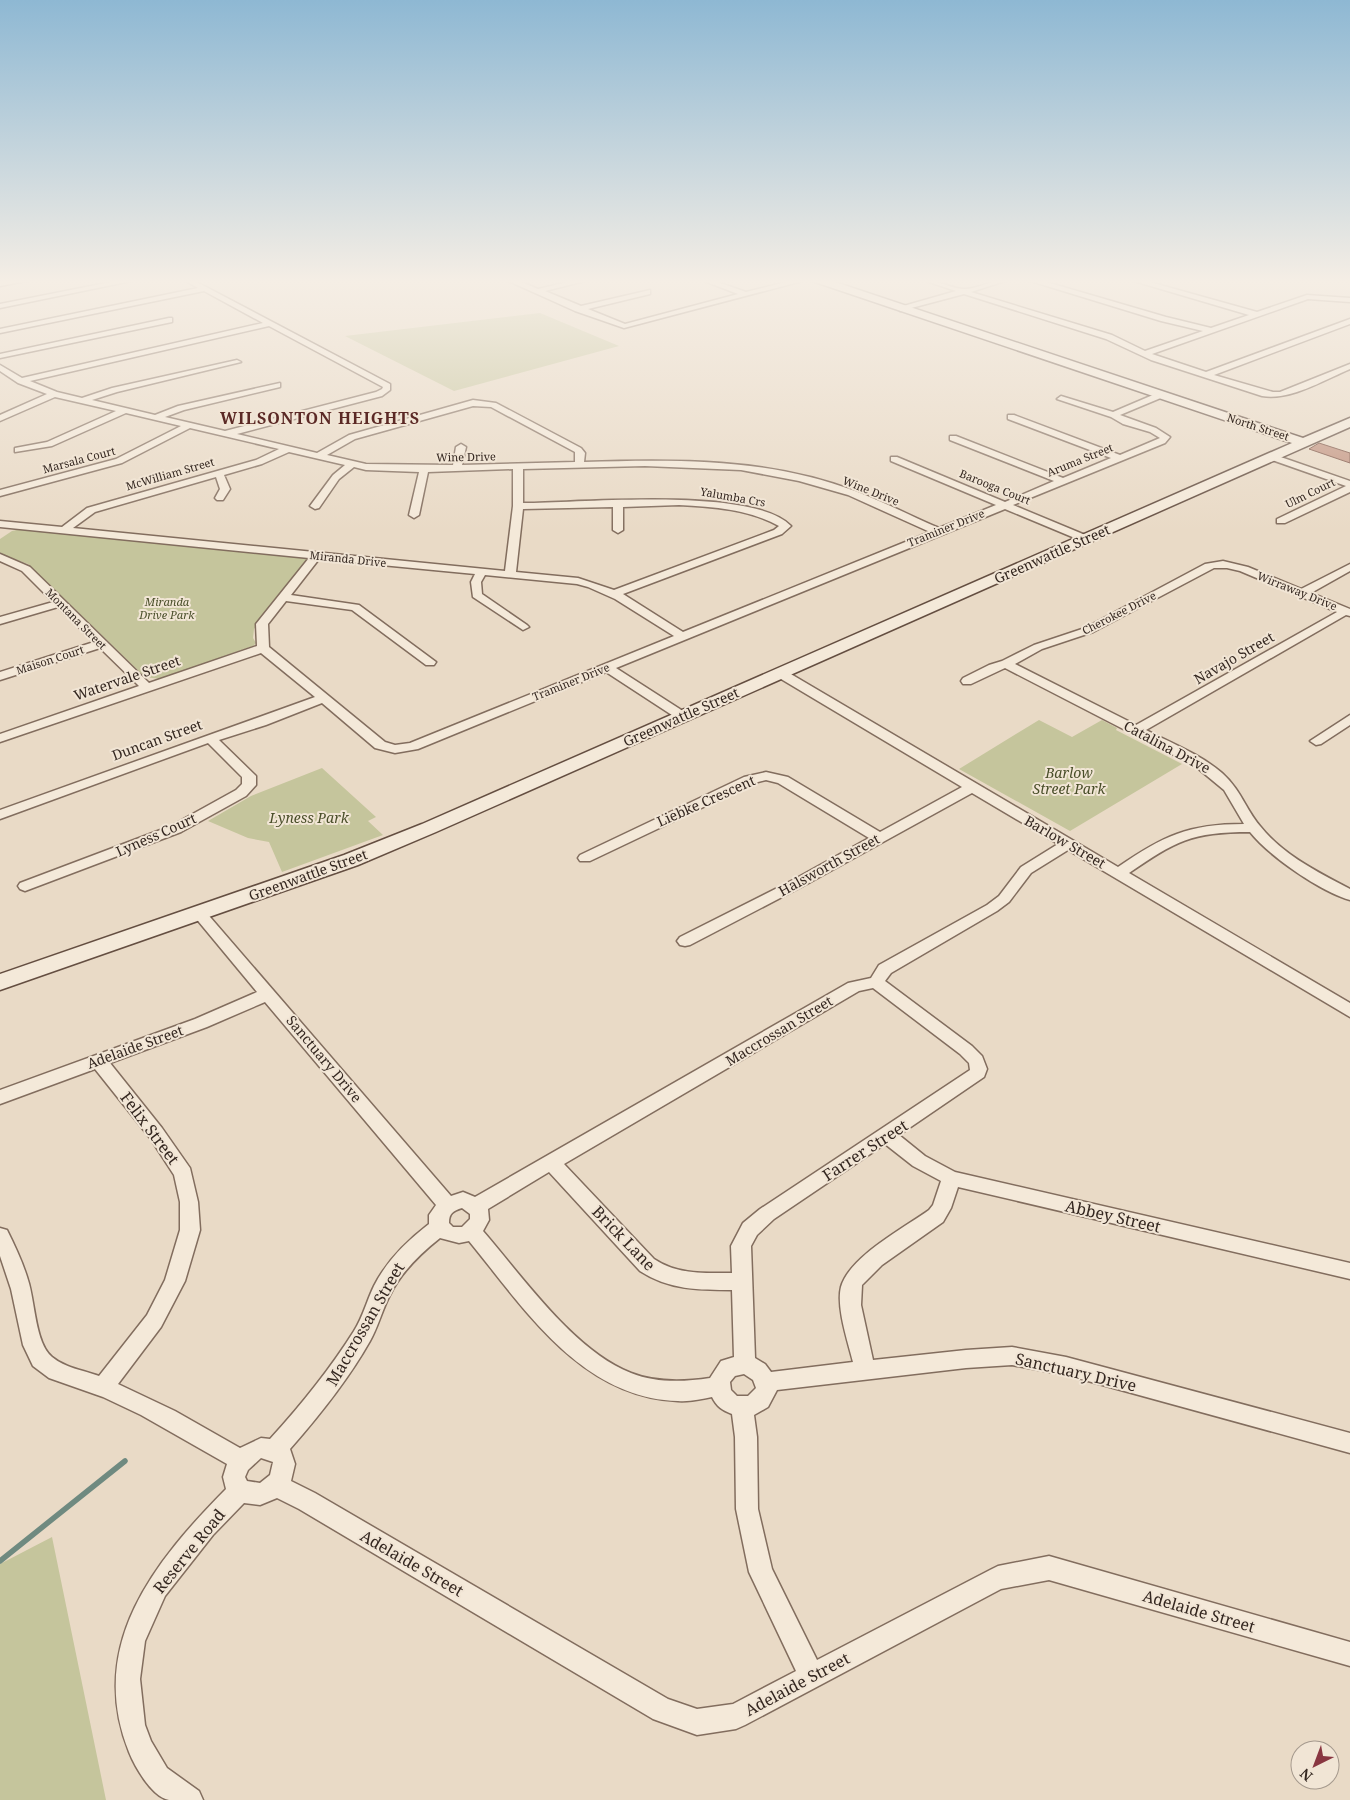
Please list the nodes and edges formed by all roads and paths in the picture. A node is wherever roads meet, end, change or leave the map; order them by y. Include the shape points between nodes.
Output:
1 (100, 363) edge
2 (233, 363) edge
3 (343, 363) edge
4 (1064, 363) edge
5 (1171, 363) edge
6 (1238, 363) edge
7 (1350, 366) edge
8 (3, 372) edge
9 (1206, 375) junction
10 (21, 381) junction
11 (277, 385) dead end
12 (54, 394) junction
13 (1160, 395) junction
14 (1061, 399) dead end
15 (82, 401) junction
16 (124, 411) junction
17 (1114, 414) junction
18 (1011, 417) dead end
19 (0, 418) edge
20 (156, 418) junction
21 (1350, 422) edge
22 (188, 426) junction
23 (225, 434) junction
24 (954, 438) dead end
25 (1303, 442) junction
26 (461, 448) dead end
27 (287, 449) junction
28 (18, 450) dead end
29 (318, 456) junction
30 (1272, 457) junction
31 (1119, 458) junction
32 (894, 459) dead end
33 (352, 464) junction
34 (578, 465) junction
35 (518, 467) junction
36 (457, 468) junction
37 (424, 469) junction
38 (218, 474) junction
39 (1062, 481) junction
40 (1350, 486) edge
41 (0, 492) edge
42 (220, 498) dead end
43 (618, 504) junction
44 (1004, 505) junction
45 (315, 506) dead end
46 (518, 506) junction
47 (414, 515) dead end
48 (1281, 521) dead end
49 (0, 524) edge
50 (12, 525) junction
51 (64, 530) junction
52 (618, 530) dead end
53 (937, 532) junction
54 (0, 534) edge
55 (1086, 539) junction
56 (316, 556) junction
57 (0, 557) edge
58 (1350, 567) edge
59 (1244, 569) joint
60 (481, 572) junction
61 (510, 574) junction
62 (1302, 593) junction
63 (614, 594) junction
64 (285, 598) junction
65 (60, 602) junction
66 (1348, 612) edge
67 (0, 621) edge
68 (523, 627) dead end
69 (682, 636) junction
70 (101, 644) junction
71 (263, 648) junction
72 (430, 662) dead end
73 (1006, 664) junction
74 (608, 668) junction
75 (780, 674) junction
76 (0, 676) edge
77 (967, 681) dead end
78 (146, 687) junction
79 (326, 698) junction
80 (682, 716) junction
81 (1350, 719) edge
82 (1136, 730) junction
83 (0, 738) edge
84 (210, 738) junction
85 (1316, 741) dead end
86 (972, 787) junction
87 (0, 815) edge
88 (1253, 828) junction
89 (878, 837) junction
90 (1068, 844) junction
91 (585, 858) dead end
92 (1119, 873) junction
93 (25, 886) dead end
94 (1350, 895) edge
95 (200, 913) junction
96 (685, 941) dead end
97 (0, 982) edge
98 (876, 982) junction
99 (269, 994) junction
100 (1350, 1011) edge
101 (98, 1060) junction
102 (0, 1097) edge
103 (887, 1136) junction
104 (552, 1163) junction
105 (951, 1178) junction
106 (447, 1205) junction
107 (476, 1206) junction
108 (439, 1226) junction
109 (472, 1231) junction
110 (0, 1236) edge
111 (1350, 1271) edge
112 (741, 1282) junction
113 (745, 1364) junction
114 (865, 1370) junction
115 (766, 1382) junction
116 (103, 1387) junction
117 (718, 1387) junction
118 (742, 1408) junction
119 (1350, 1443) edge
120 (275, 1450) junction
121 (240, 1460) junction
122 (275, 1485) junction
123 (241, 1490) junction
124 (1350, 1654) edge
125 (812, 1676) junction
126 (190, 1800) edge

1 - 10 street
2 - 15 street via 115,390
3 - 23 street via 386,386 386,390
4 - 13 main road, North Street
5 - 9 street
6 - 9 street
7 - 9 street via 1273,395
8 - 10 street, Wine Drive
10 - 12 street, Wine Drive
11 - 20 street via 181,408
12 - 15 street, Wine Drive
12 - 19 street
13 - 17 street
13 - 25 main road, North Street
14 - 17 street
15 - 16 street, Wine Drive
16 - 20 street, Wine Drive
16 - 28 street via 49,444
17 - 31 street, Aruma Street via 1165,437
18 - 31 street
20 - 22 street, Wine Drive
21 - 25 main road, Greenwattle Street
22 - 23 street, Wine Drive
22 - 41 street, Marsala Court via 119,461
23 - 27 street, Wine Drive
24 - 39 street
25 - 30 main road, Greenwattle Street
26 - 36 street
27 - 29 street, Wine Drive
27 - 38 street, McWilliam Street via 259,462
29 - 33 street, Wine Drive
29 - 34 street via 352,437 481,403 493,405 578,450
30 - 40 street
30 - 55 main road, Greenwattle Street
31 - 39 street, Aruma Street
32 - 44 street, Barooga Court
33 - 37 street, Wine Drive
33 - 45 street via 336,477
34 - 35 street, Wine Drive
34 - 53 street, Wine Drive via 695,464 741,467 801,478 851,493
35 - 36 street, Wine Drive
35 - 46 street
36 - 37 street, Wine Drive
37 - 47 street
38 - 42 street via 226,486
38 - 51 street, McWilliam Street via 92,510
39 - 44 street, Aruma Street
40 - 48 street, Ulm Court
43 - 46 street, Yalumba Crs
43 - 52 street
43 - 63 street, Yalumba Crs via 671,502 725,507 775,518 786,526 778,532
44 - 53 street, Traminer Drive
44 - 55 street, Barooga Court
46 - 61 street
49 - 50 street, Miranda Drive
50 - 51 street, Miranda Drive
50 - 54 street
51 - 56 street, Miranda Drive
53 - 69 street, Traminer Drive
55 - 75 main road, Greenwattle Street
56 - 60 street, Miranda Drive
56 - 64 street
57 - 65 street, Montana Street via 26,569
58 - 62 street
59 - 62 street, Wirraway Drive
59 - 73 street, Cherokee Drive via 1232,565 1209,566 1089,630 1038,647
60 - 61 street, Miranda Drive
60 - 68 street via 476,582 477,595
61 - 63 street, Miranda Drive via 578,581
62 - 66 street, Wirraway Drive
63 - 69 street, Miranda Drive
64 - 71 street via 262,624
64 - 72 street via 355,607
65 - 67 street
65 - 70 street, Montana Street
66 - 82 street, Navajo Street
69 - 74 street, Traminer Drive
70 - 76 street, Maison Court
70 - 78 street, Montana Street
71 - 78 street, Watervale Street
71 - 79 street, Traminer Drive
73 - 77 street, Cherokee Drive
73 - 82 street, Catalina Drive
74 - 79 street, Traminer Drive via 413,746 395,749 380,745
74 - 80 street
75 - 80 main road, Greenwattle Street
75 - 86 street, Barlow Street
78 - 83 street, Watervale Street
79 - 84 street, Duncan Street
80 - 95 main road, Greenwattle Street via 422,832
81 - 85 street
82 - 88 street, Catalina Drive via 1213,772 1237,798
84 - 87 street, Duncan Street
84 - 93 street, Lyness Court via 249,776 249,785 241,793 176,829
86 - 89 street, Halsworth Street
86 - 90 street, Barlow Street
88 - 92 street via 1209,829 1187,834 1170,840
88 - 94 street, Catalina Drive via 1302,869
89 - 91 street, Liebke Crescent via 783,780 766,776 748,780
89 - 96 street, Halsworth Street via 800,882
90 - 92 street, Barlow Street
90 - 98 street via 1026,870 1004,899 885,969
92 - 100 street, Barlow Street
95 - 97 main road, Greenwattle Street
95 - 99 street, Sanctuary Drive
98 - 103 street, Farrer Street via 966,1050 979,1067 971,1080
98 - 104 street, Maccrossan Street via 854,987
99 - 101 street, Adelaide Street
99 - 106 street, Sanctuary Drive
101 - 102 street, Adelaide Street
101 - 116 street, Felix Street via 183,1173 190,1221 175,1281 154,1321
103 - 105 street, Abbey Street via 919,1162
103 - 112 street, Farrer Street via 757,1222 741,1246
104 - 107 street, Maccrossan Street
104 - 112 street, Brick Lane via 656,1272 682,1281
105 - 111 street, Abbey Street
105 - 114 street via 942,1208 936,1216 869,1264 853,1281 850,1297
106 - 107 street via 463,1200
106 - 108 street via 439,1214
107 - 109 street via 480,1219
108 - 109 street via 451,1235
108 - 120 street, Maccrossan Street via 400,1262 338,1374
109 - 117 street via 556,1328 603,1369 635,1384 674,1392
110 - 116 street via 10,1253 40,1358 61,1373
112 - 113 street, Farrer Street
113 - 115 street via 758,1370
113 - 117 street via 728,1368
114 - 115 street, Sanctuary Drive
114 - 119 street, Sanctuary Drive via 1012,1356 1066,1366
115 - 118 street via 766,1390 759,1402
116 - 121 street via 177,1423
117 - 118 street via 727,1402
118 - 125 street via 746,1437 747,1509 761,1572
120 - 121 street via 253,1450
120 - 122 street via 283,1459 284,1466
121 - 123 street via 234,1479
122 - 123 street via 261,1493
122 - 125 street, Adelaide Street via 662,1710 697,1722 736,1716
123 - 126 street, Reserve Road via 205,1527 157,1588 133,1640 127,1679 135,1733 158,1777
124 - 125 street, Adelaide Street via 1049,1568 998,1578

